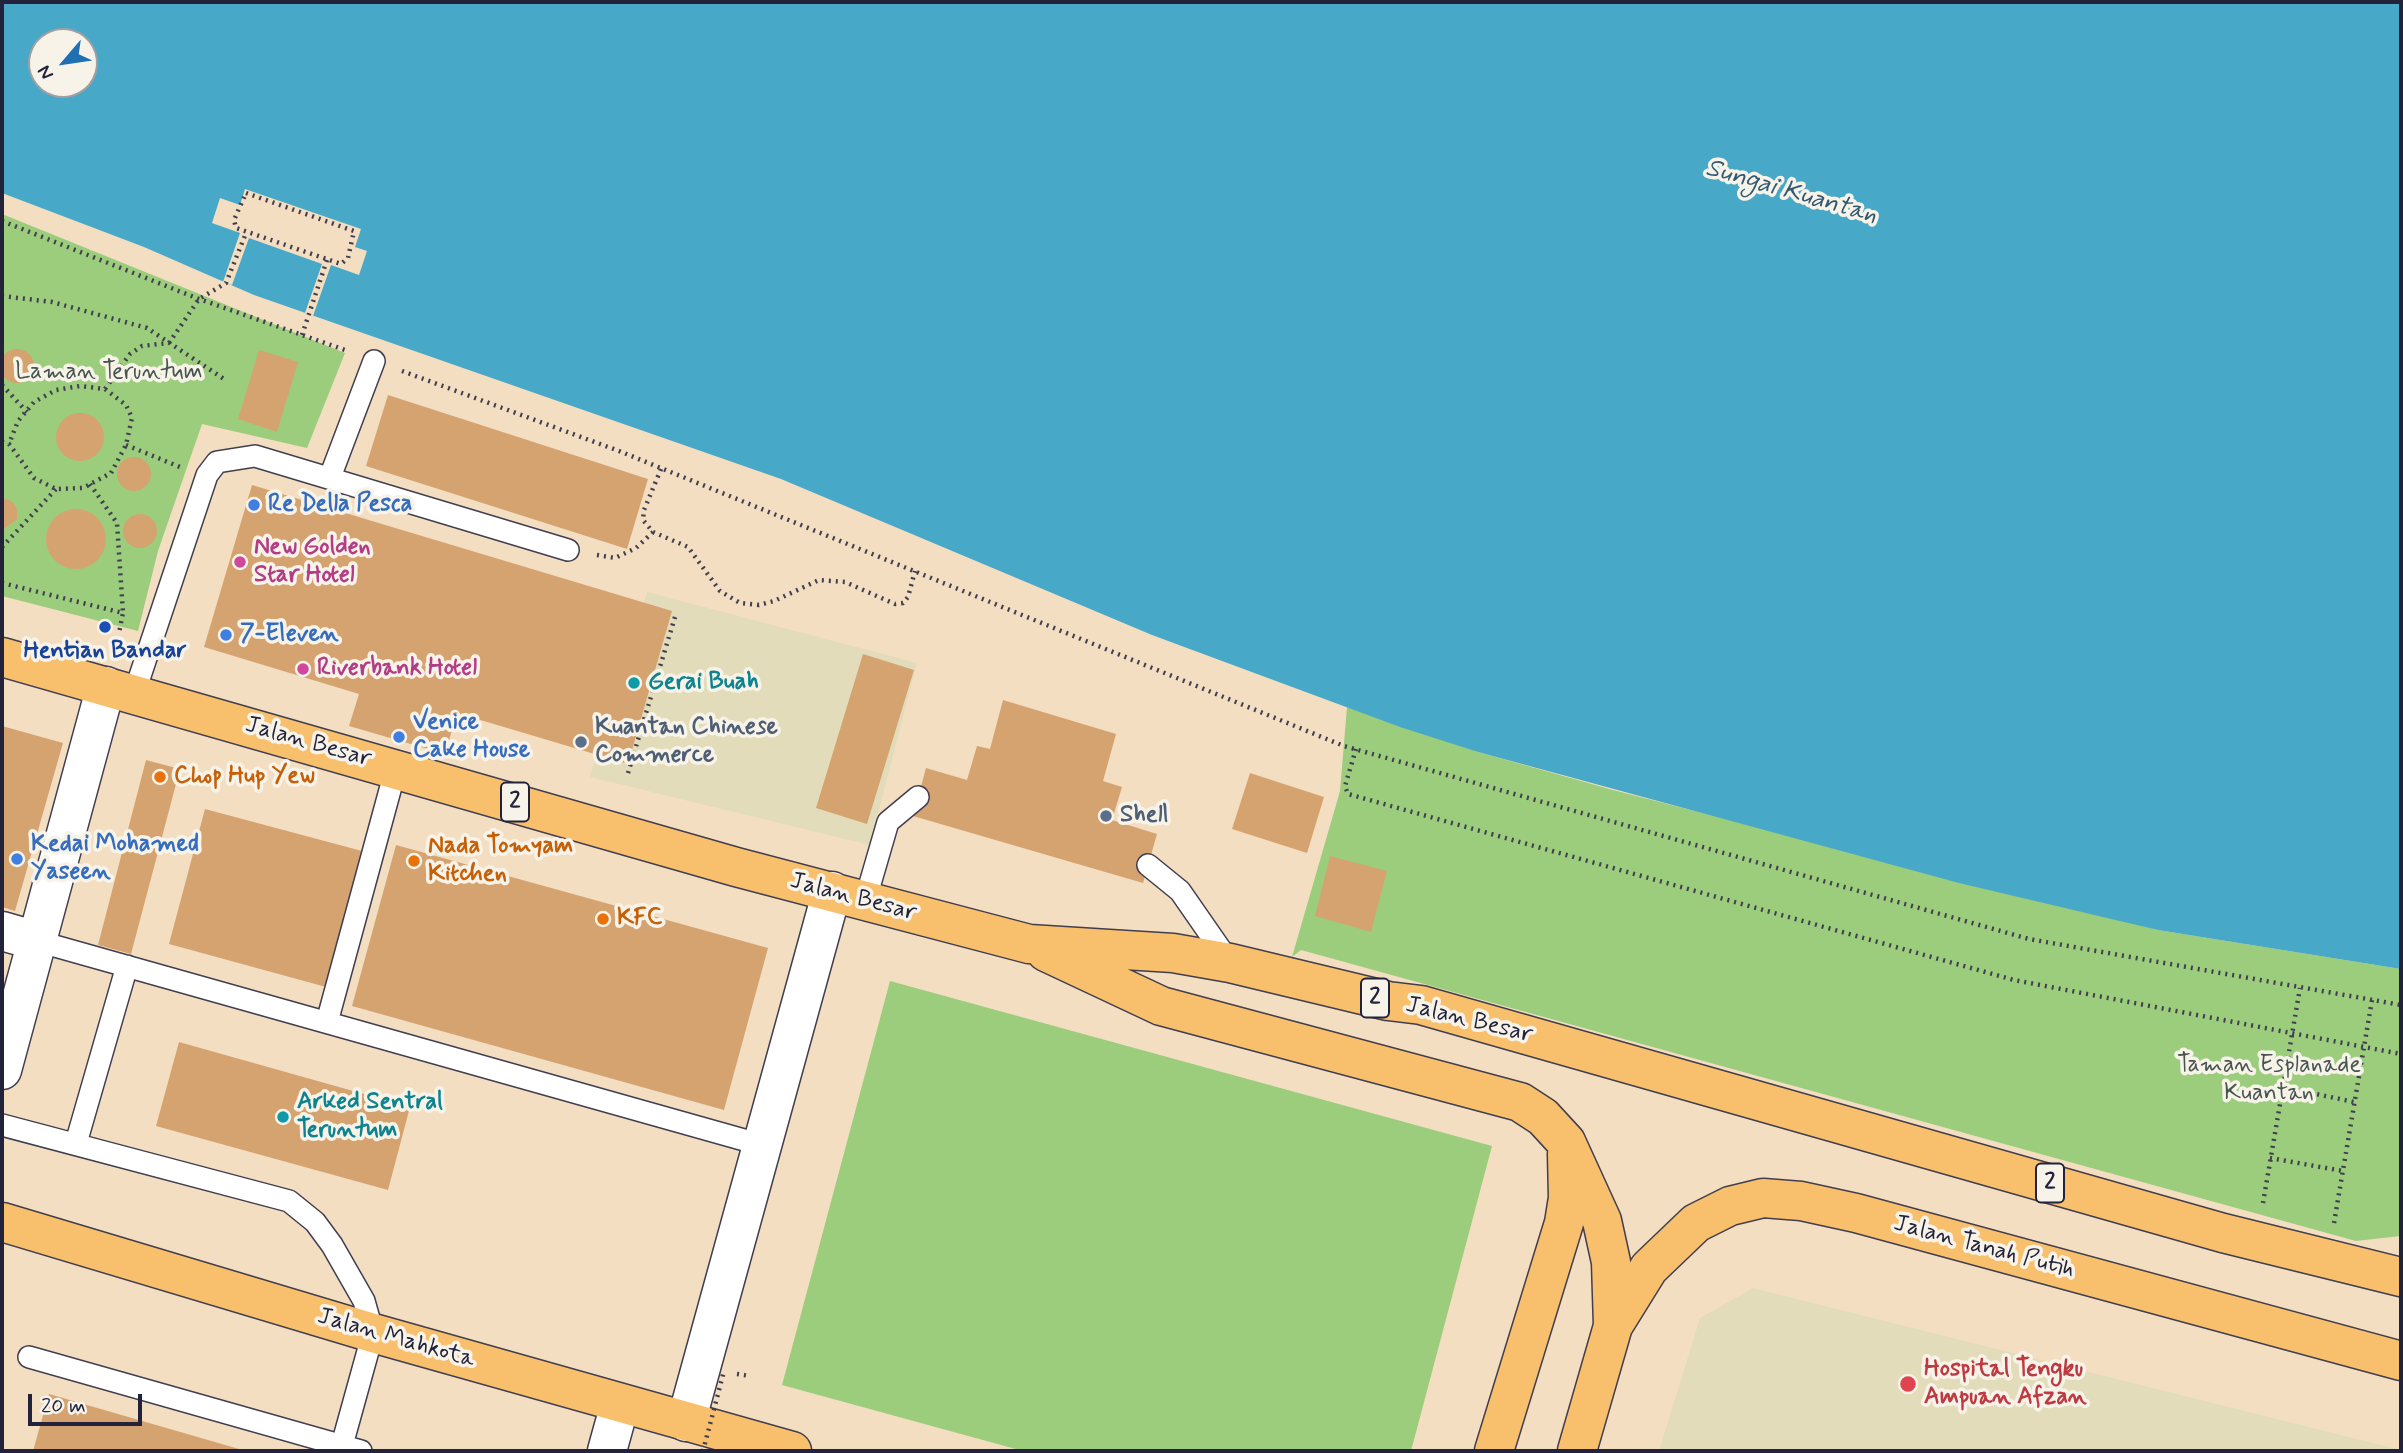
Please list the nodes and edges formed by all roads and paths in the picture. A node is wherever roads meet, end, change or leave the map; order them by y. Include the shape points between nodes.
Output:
1 (2, 221) edge
2 (246, 233) junction
3 (327, 260) junction
4 (2, 296) edge
5 (199, 299) junction
6 (303, 335) junction
7 (169, 343) junction
8 (373, 361) junction
9 (224, 379) dead end
10 (2, 385) edge
11 (105, 389) junction
12 (27, 412) junction
13 (2, 442) edge
14 (9, 444) junction
15 (126, 445) junction
16 (661, 469) junction
17 (207, 475) junction
18 (330, 477) junction
19 (90, 484) junction
20 (56, 489) junction
21 (653, 532) junction
22 (2, 547) edge
23 (568, 550) joint
24 (915, 571) junction
25 (2, 583) edge
26 (123, 613) junction
27 (675, 617) dead end
28 (119, 633) dead end
29 (2, 657) edge
30 (120, 690) junction
31 (1356, 749) junction
32 (396, 768) junction
33 (628, 773) dead end
34 (918, 797) dead end
35 (1148, 865) dead end
36 (848, 896) junction
37 (20, 936) edge
38 (1028, 944) junction
39 (1230, 963) junction
40 (127, 966) junction
41 (2300, 988) junction
42 (2372, 1000) junction
43 (2401, 1005) edge
44 (327, 1023) junction
45 (2292, 1034) junction
46 (2364, 1048) junction
47 (2401, 1054) edge
48 (2, 1070) edge
49 (2283, 1087) junction
50 (2354, 1102) junction
51 (2, 1125) edge
52 (1566, 1142) junction
53 (76, 1143) junction
54 (762, 1145) junction
55 (2270, 1158) junction
56 (2343, 1171) junction
57 (2, 1222) edge
58 (2258, 1242) junction
59 (2328, 1258) junction
60 (2396, 1274) edge
61 (1613, 1326) junction
62 (373, 1334) junction
63 (29, 1357) dead end
64 (2401, 1361) edge
65 (724, 1371) dead end
66 (621, 1404) junction
67 (695, 1436) edge
68 (352, 1448) edge
69 (607, 1451) edge
70 (792, 1451) edge
71 (1494, 1451) edge
72 (1577, 1451) edge

1 - 5 path
2 - 3 path
2 - 3 path via 236,228 234,220 249,193 354,231 345,262
2 - 5 path via 226,283
3 - 6 path
4 - 7 path via 52,302 148,328
5 - 6 path
5 - 7 path
6 - 8 path
7 - 9 path
7 - 11 path via 142,346 130,354
8 - 16 path
8 - 18 lane
10 - 12 path
11 - 12 path via 80,386 56,390 34,402
11 - 15 path via 127,405 132,418
12 - 14 path
13 - 14 path
14 - 20 path via 34,478
15 - 17 path via 163,463
15 - 19 path via 111,473
16 - 21 path via 644,510 643,520
16 - 24 path
17 - 18 lane via 217,462 255,456
17 - 30 lane
18 - 23 lane
19 - 20 path
19 - 26 path via 117,523
20 - 22 path
21 - 23 path via 636,548 615,558
21 - 24 path via 688,547 720,591 740,603 774,601 819,580 845,582 895,604 903,603
24 - 31 path
25 - 26 path
26 - 28 path
27 - 33 path
29 - 30 highway, Jalan Besar / 2
30 - 32 highway, Jalan Besar / 2
30 - 37 street
31 - 41 path via 2029,939
31 - 45 path via 1345,786 1348,794 2014,980
32 - 36 highway, Jalan Besar / 2
32 - 44 lane
34 - 36 lane via 888,822
35 - 39 lane via 1180,891
36 - 38 highway, Jalan Besar / 2
36 - 54 street
37 - 40 lane
37 - 48 street
38 - 39 highway, Jalan Besar / 2 via 1173,953
38 - 52 highway via 1161,1006 1520,1102 1543,1117
39 - 58 highway, Jalan Besar / 2 via 1420,1005
40 - 44 lane
40 - 53 lane
41 - 42 path
41 - 45 path
42 - 43 path
42 - 46 path
44 - 54 lane
45 - 46 path
45 - 49 path
46 - 47 path
46 - 50 path
49 - 50 path
49 - 55 path
50 - 56 path
51 - 53 lane
52 - 61 highway via 1602,1221 1611,1262
52 - 71 highway via 1569,1198 1564,1223
53 - 62 lane via 289,1201 332,1245 364,1301
54 - 67 street
55 - 56 path
55 - 58 path
56 - 59 path
57 - 62 highway, Jalan Mahkota
58 - 59 highway, 2
59 - 60 highway, 2
61 - 64 highway, Jalan Tanah Putih via 1649,1268 1683,1232 1730,1206 1763,1198 1856,1213
61 - 72 highway
62 - 66 highway, Jalan Mahkota
62 - 68 lane
63 - 68 lane
65 - 67 path, bridge
66 - 67 highway, Jalan Mahkota
66 - 69 street
67 - 70 highway, Jalan Mahkota

